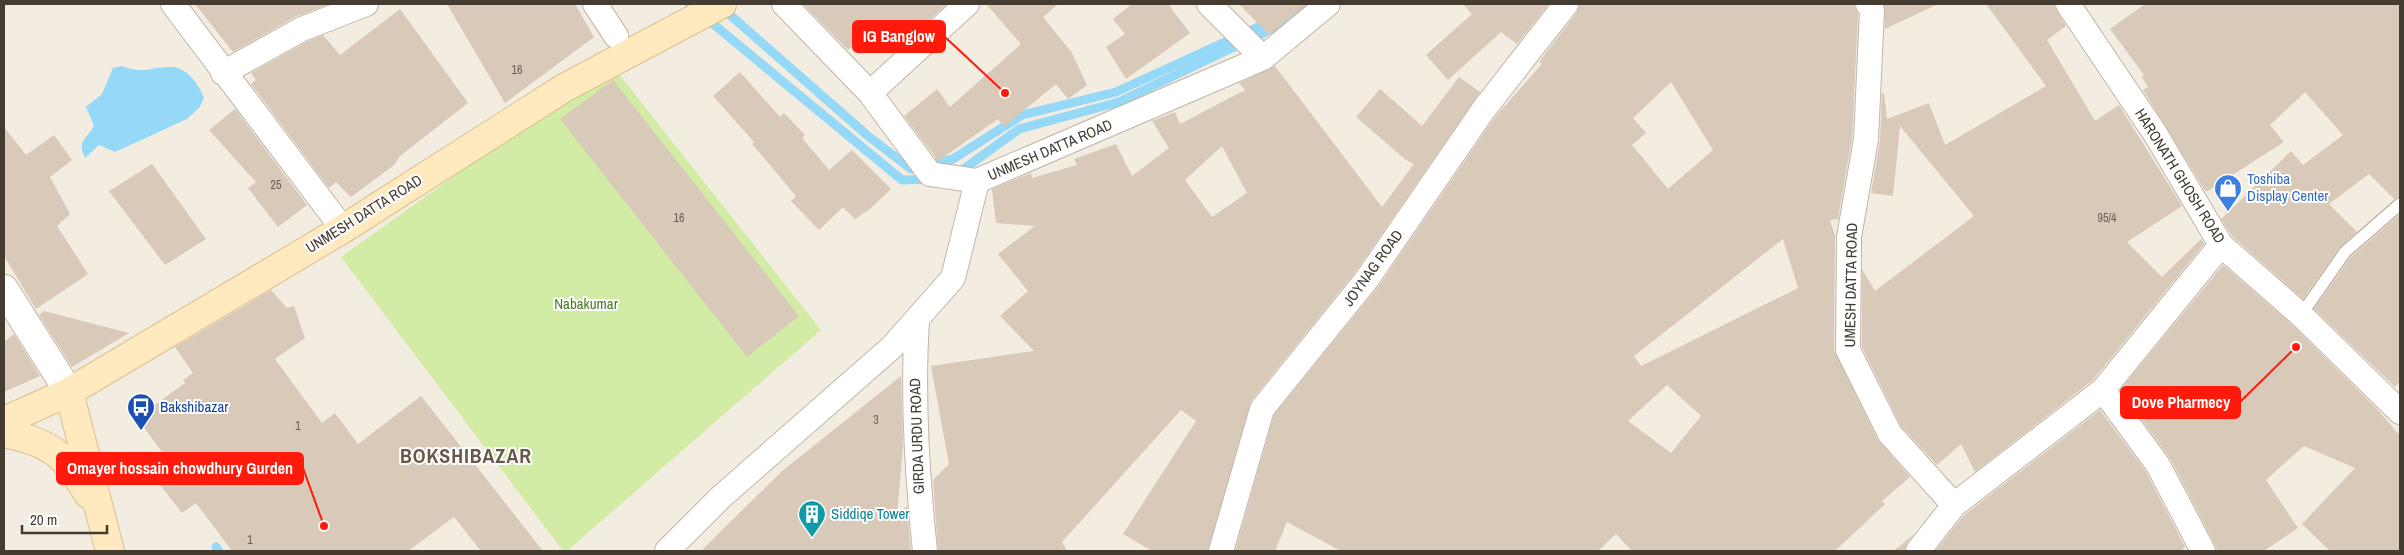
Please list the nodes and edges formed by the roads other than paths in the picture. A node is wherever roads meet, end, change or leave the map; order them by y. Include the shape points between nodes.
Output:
1 (173, 4) edge
2 (366, 4) edge
3 (595, 4) edge
4 (722, 4) edge
5 (784, 4) edge
6 (967, 4) edge
7 (1210, 4) edge
8 (1328, 4) edge
9 (1566, 4) edge
10 (1868, 4) edge
11 (2068, 4) edge
12 (616, 36) dead end
13 (1263, 58) junction
14 (223, 73) junction
15 (870, 93) junction
16 (977, 181) junction
17 (2400, 204) edge
18 (343, 229) junction
19 (2221, 245) junction
20 (4, 289) edge
21 (2300, 315) junction
22 (917, 321) junction
23 (2103, 390) junction
24 (69, 392) junction
25 (2400, 412) edge
26 (4, 421) edge
27 (4, 432) edge
28 (1954, 505) junction
29 (101, 515) junction
30 (110, 551) edge
31 (667, 551) edge
32 (925, 551) edge
33 (1221, 551) edge
34 (1918, 551) edge
35 (2203, 551) edge

1 - 14 street
2 - 14 street via 302,29
3 - 12 street
4 - 18 main road, UNMESH DATTA ROAD via 564,88
5 - 15 street, UNMESH DATTA ROAD
6 - 15 street
7 - 13 street
8 - 13 street
9 - 33 street, JOYNAG ROAD via 1484,109 1367,279 1262,409
10 - 28 street, UMESH DATTA ROAD via 1872,10 1866,138 1849,236 1848,350 1890,434
11 - 19 street, HARONATH GHOSH ROAD via 2156,135
13 - 16 street, UNMESH DATTA ROAD
14 - 18 street
15 - 16 street, UNMESH DATTA ROAD via 930,174
16 - 22 street via 954,278
17 - 21 lane via 2345,252
18 - 24 main road, UNMESH DATTA ROAD
19 - 21 street, HARONATH GHOSH ROAD
19 - 23 street
20 - 24 street
21 - 25 street, HARONATH GHOSH ROAD
22 - 31 street via 892,348 720,497
22 - 32 street, GIRDA URDU ROAD via 919,498
23 - 28 street
23 - 35 street via 2158,465
24 - 26 main road, UNMESH DATTA ROAD
24 - 29 main road
27 - 29 main road via 41,442 58,453 71,466
28 - 34 street
29 - 30 main road

